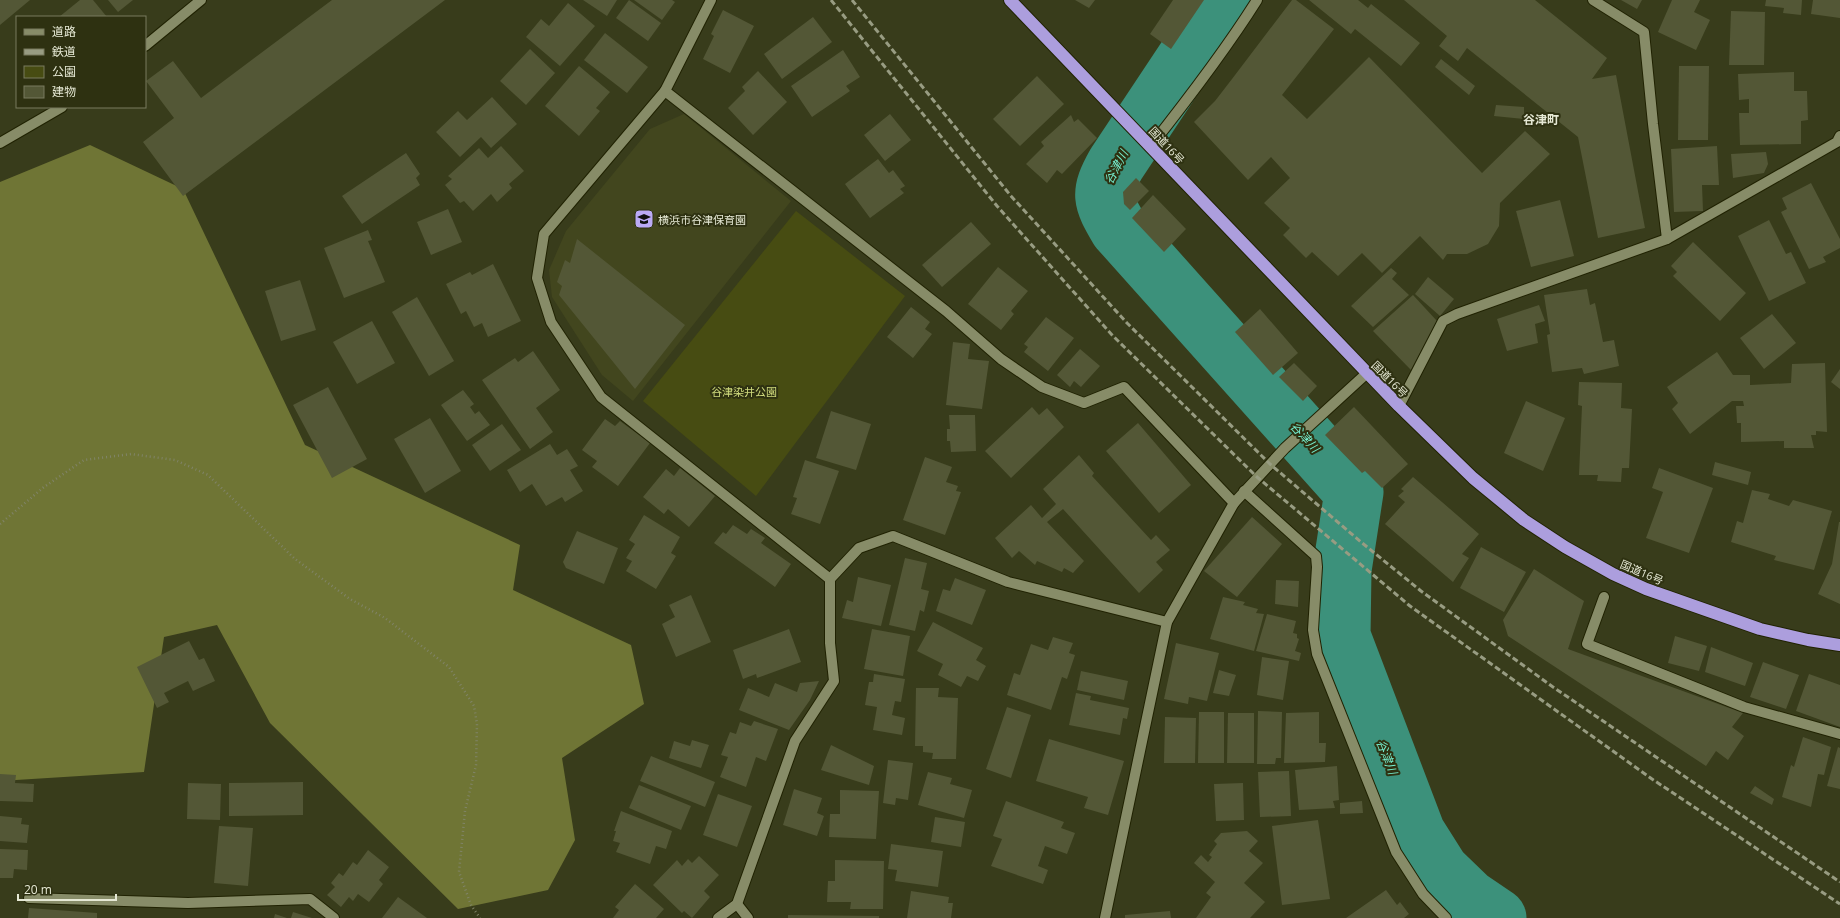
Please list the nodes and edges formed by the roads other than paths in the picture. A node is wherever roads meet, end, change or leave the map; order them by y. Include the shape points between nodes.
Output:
1 (201, 0) edge
2 (712, 0) edge
3 (1010, 0) edge
4 (1257, 0) edge
5 (1593, 0) edge
6 (146, 45) edge
7 (665, 91) junction
8 (60, 108) edge
9 (1840, 136) edge
10 (0, 144) edge
11 (1148, 145) junction
12 (1667, 239) junction
13 (1366, 374) junction
14 (1399, 406) junction
15 (1244, 491) junction
16 (1234, 503) junction
17 (830, 579) junction
18 (1604, 597) dead end
19 (1167, 622) junction
20 (1840, 645) edge
21 (1840, 734) edge
22 (29, 898) dead end
23 (737, 904) junction
24 (334, 918) edge
25 (718, 918) edge
26 (748, 918) edge
27 (1105, 918) edge
28 (1446, 918) edge

1 - 6 street
2 - 7 street
3 - 11 highway, 国道16号
4 - 11 street via 1188,100
5 - 12 street via 1644,32
7 - 16 street via 946,311 1001,358 1042,387 1084,403 1124,387
7 - 17 street via 544,234 536,278 551,322 602,397
8 - 10 street
9 - 12 street via 1837,142
11 - 13 highway, 国道16号
12 - 14 street via 1456,314 1444,322
13 - 14 highway, 国道16号
13 - 15 street via 1285,448
14 - 20 highway, 国道16号 via 1473,478 1524,520 1613,574 1646,589 1760,629
15 - 16 street
15 - 28 street via 1316,556 1313,630 1317,654 1396,852 1423,894
16 - 19 street
17 - 19 street via 859,548 893,536 1008,582
17 - 23 street via 830,643 834,681 795,742
18 - 21 street via 1587,644 1744,707
19 - 27 street
22 - 24 street via 188,903 310,899
23 - 25 street
23 - 26 street

